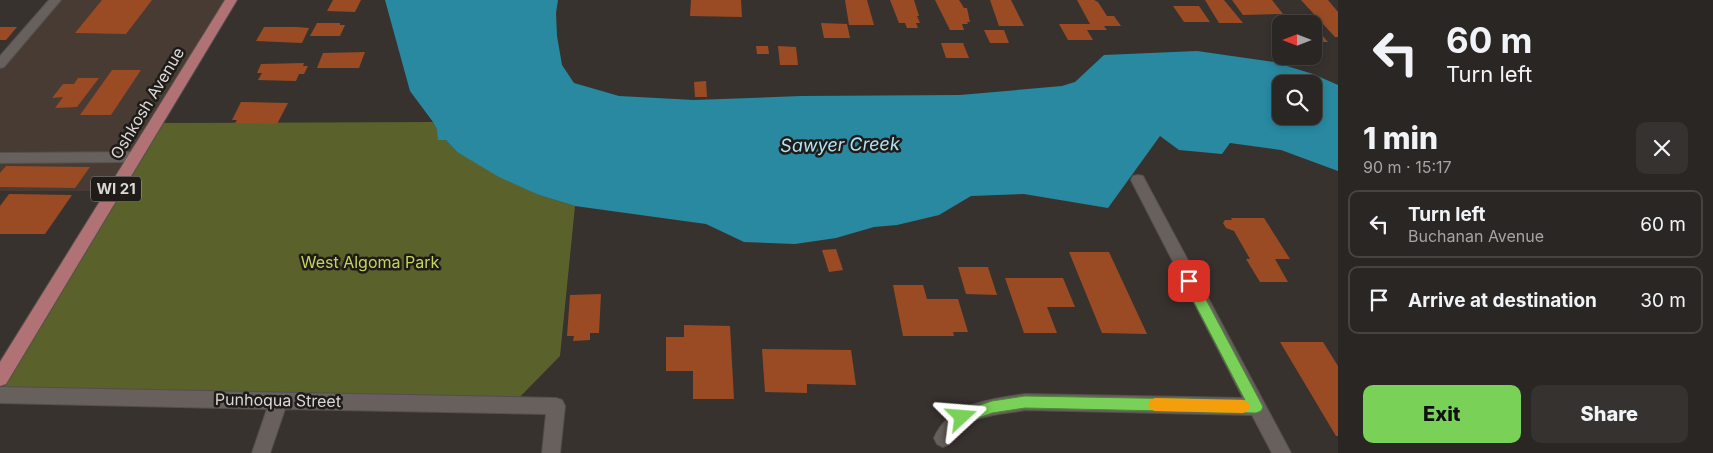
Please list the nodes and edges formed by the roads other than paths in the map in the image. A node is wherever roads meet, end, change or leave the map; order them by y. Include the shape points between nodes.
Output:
1 (55, 0) edge
2 (231, 0) edge
3 (0, 64) edge
4 (134, 157) junction
5 (0, 158) edge
6 (1138, 180) dead end
7 (0, 378) edge
8 (0, 395) edge
9 (279, 400) junction
10 (1256, 407) junction
11 (943, 438) dead end
12 (261, 453) edge
13 (551, 453) edge
14 (1282, 453) edge

1 - 3 street
2 - 4 main road, Oshkosh Avenue / WI 21
4 - 5 street
4 - 7 main road, Oshkosh Avenue / WI 21
6 - 10 street
8 - 9 street, Punhoqua Street
9 - 12 street
9 - 13 street, Punhoqua Street via 556,406
10 - 11 street via 1025,402 992,407 962,417
10 - 14 street

